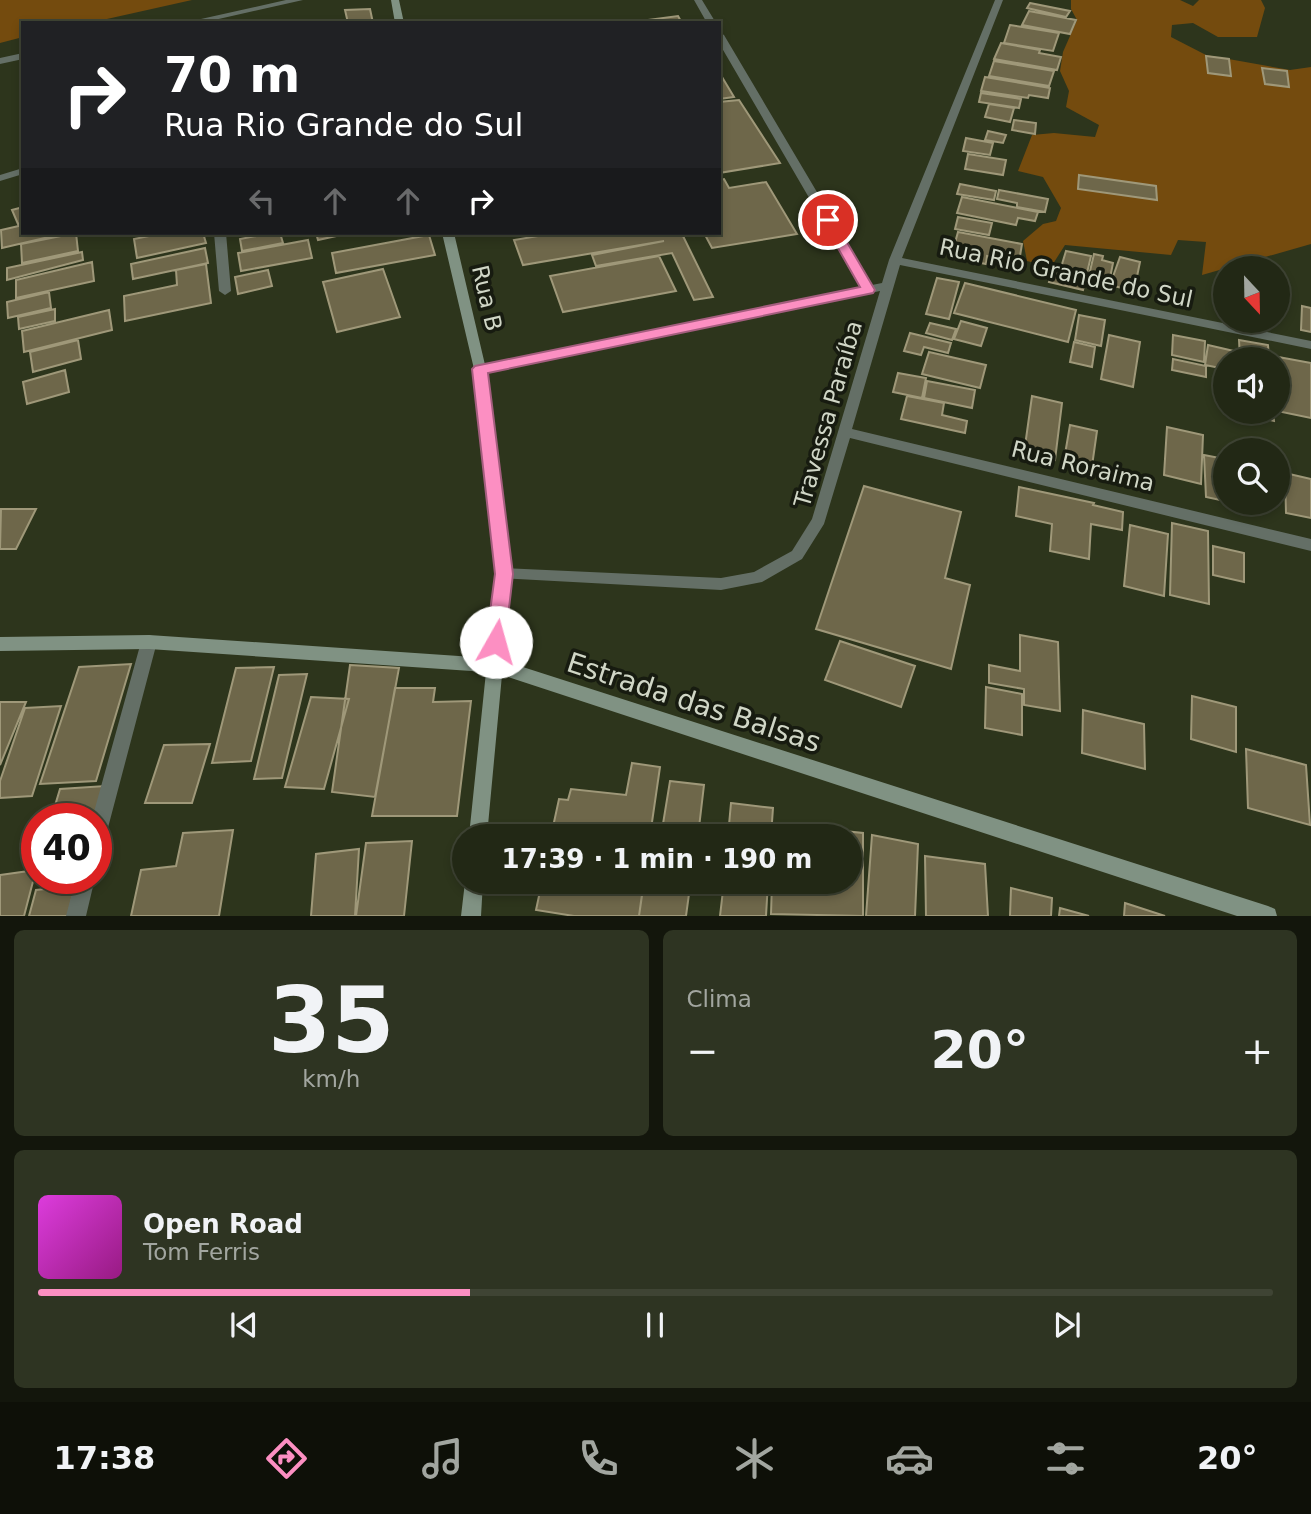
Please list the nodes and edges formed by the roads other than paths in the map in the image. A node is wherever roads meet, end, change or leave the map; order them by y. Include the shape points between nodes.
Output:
1 (299, 0) edge
2 (395, 0) edge
3 (698, 0) edge
4 (999, 0) edge
5 (197, 21) edge
6 (400, 21) edge
7 (711, 21) edge
8 (721, 38) edge
9 (21, 56) edge
10 (0, 61) edge
11 (21, 172) edge
12 (0, 178) edge
13 (220, 235) edge
14 (449, 235) edge
15 (895, 260) junction
16 (887, 286) junction
17 (225, 290) dead end
18 (869, 290) junction
19 (1311, 345) edge
20 (480, 369) junction
21 (845, 432) junction
22 (1311, 545) edge
23 (504, 574) junction
24 (149, 642) junction
25 (0, 644) edge
26 (493, 665) junction
27 (106, 803) edge
28 (479, 824) edge
29 (82, 894) edge
30 (473, 894) edge
31 (76, 915) edge
32 (471, 915) edge
33 (1268, 915) edge

1 - 5 street
2 - 6 street
3 - 7 street
4 - 15 street, Travessa Paraíba
8 - 18 street, Travessa Paraíba
9 - 10 street
11 - 12 street
13 - 17 street
14 - 20 street, Rua B
15 - 16 street, Travessa Paraíba
15 - 19 street, Rua Rio Grande do Sul
16 - 18 street
16 - 21 street, Travessa Paraíba
18 - 20 street
20 - 23 street, Rua B
21 - 22 street, Rua Roraima
21 - 23 street, Travessa Paraíba via 819,520 797,555 757,578 721,584
23 - 26 street, Rua B
24 - 25 street, Estrada das Balsas
24 - 26 street, Estrada das Balsas
24 - 27 street
26 - 28 street, Rua B
26 - 33 street, Estrada das Balsas
29 - 31 street
30 - 32 street

